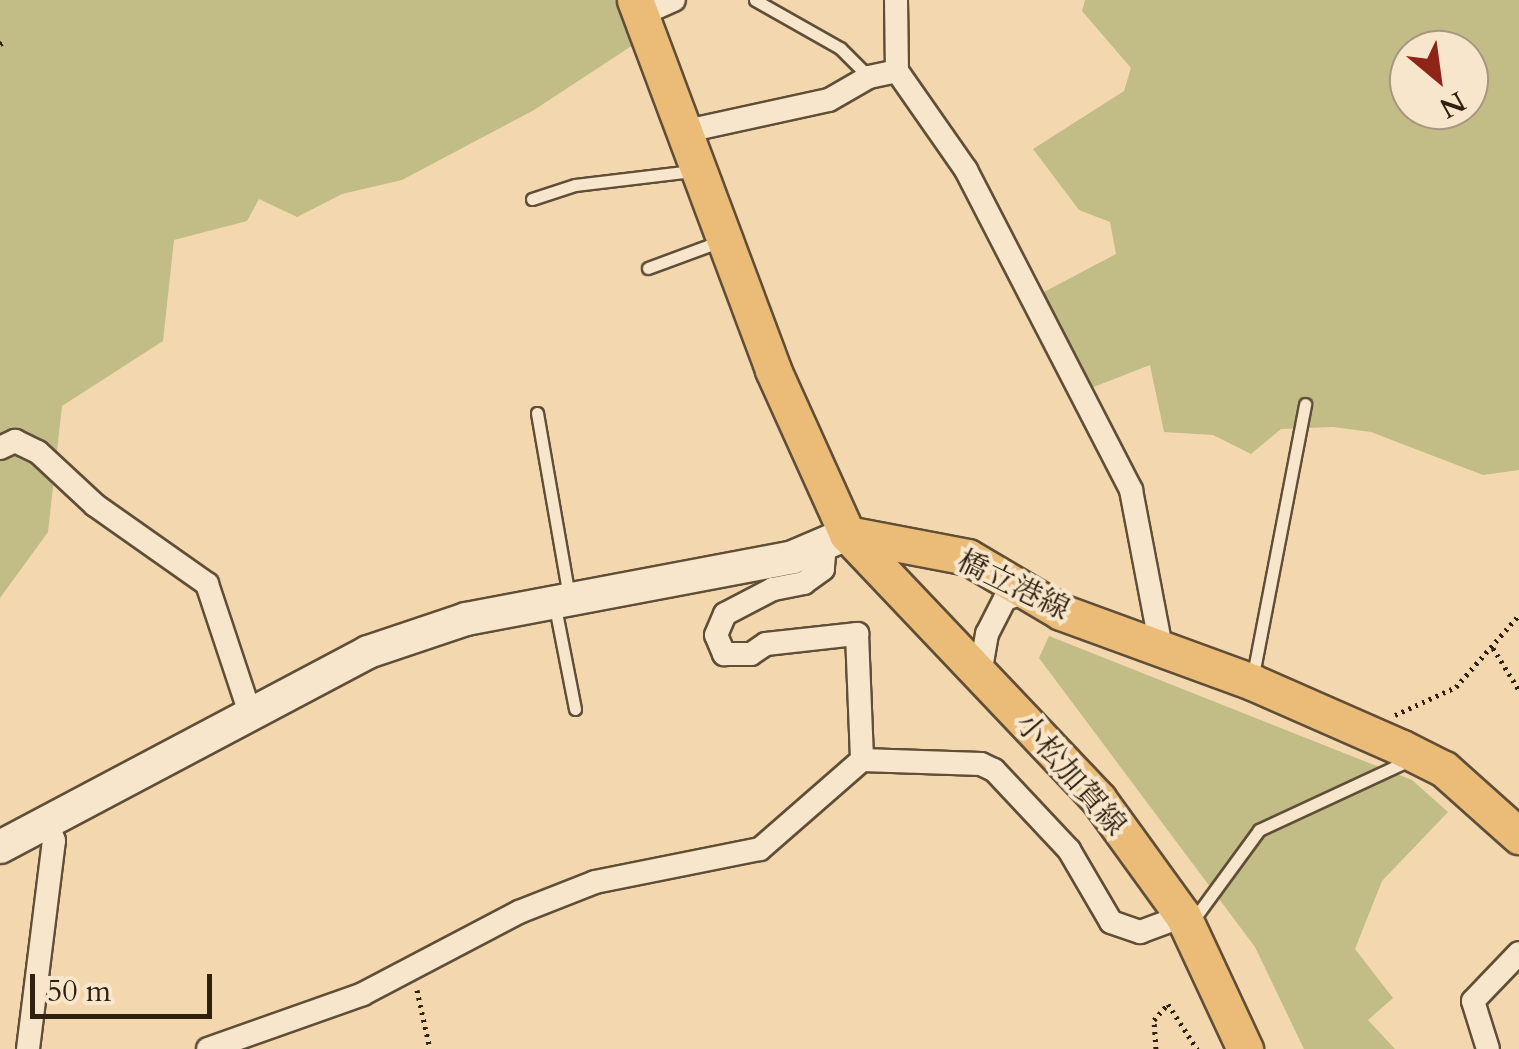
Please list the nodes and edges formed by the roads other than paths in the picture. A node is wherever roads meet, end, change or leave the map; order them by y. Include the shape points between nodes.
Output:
1 (674, 0) edge
2 (755, 0) edge
3 (896, 0) edge
4 (638, 8) edge
5 (897, 71) junction
6 (870, 76) junction
7 (682, 132) junction
8 (696, 170) junction
9 (532, 199) dead end
10 (722, 241) junction
11 (648, 268) dead end
12 (1305, 404) dead end
13 (538, 413) dead end
14 (0, 448) edge
15 (836, 539) junction
16 (1024, 594) junction
17 (562, 601) junction
18 (1161, 647) junction
19 (980, 674) junction
20 (1252, 682) junction
21 (576, 709) dead end
22 (250, 710) junction
23 (1418, 756) junction
24 (862, 760) junction
25 (48, 824) junction
26 (1519, 836) edge
27 (0, 847) edge
28 (1185, 921) junction
29 (1519, 953) edge
30 (28, 1049) edge
31 (208, 1049) edge
32 (1245, 1049) edge
33 (1488, 1049) edge

1 - 4 street
2 - 6 lane via 840,48
3 - 5 street
4 - 7 main road
5 - 6 street
5 - 18 street via 966,170 1131,490
6 - 7 street via 829,100
7 - 8 main road
8 - 9 lane via 575,186
8 - 10 main road
10 - 11 lane
10 - 15 main road
12 - 20 lane
13 - 17 lane
14 - 22 street via 16,441 38,452 82,495 207,584
15 - 16 main road, 橋立港線 via 968,557
15 - 17 street via 793,557
15 - 19 main road, 小松加賀線
15 - 24 street via 823,568 804,584 773,590 725,614 716,635 724,654 752,654 766,644 857,634
16 - 18 main road, 橋立港線
16 - 19 street via 1004,599 987,634
17 - 21 lane
17 - 22 street via 466,619 368,652
18 - 20 main road, 橋立港線
19 - 28 main road, 小松加賀線 via 1098,800
20 - 23 main road, 橋立港線
22 - 25 street
23 - 26 main road, 橋立港線 via 1444,769
23 - 28 lane via 1259,830
24 - 28 street via 981,764 994,770 1068,850 1112,922 1140,932
24 - 31 street via 760,849 595,882 519,912 413,972
25 - 27 street
25 - 30 street via 54,841
28 - 32 main road, 小松加賀線
29 - 33 street via 1473,1001

